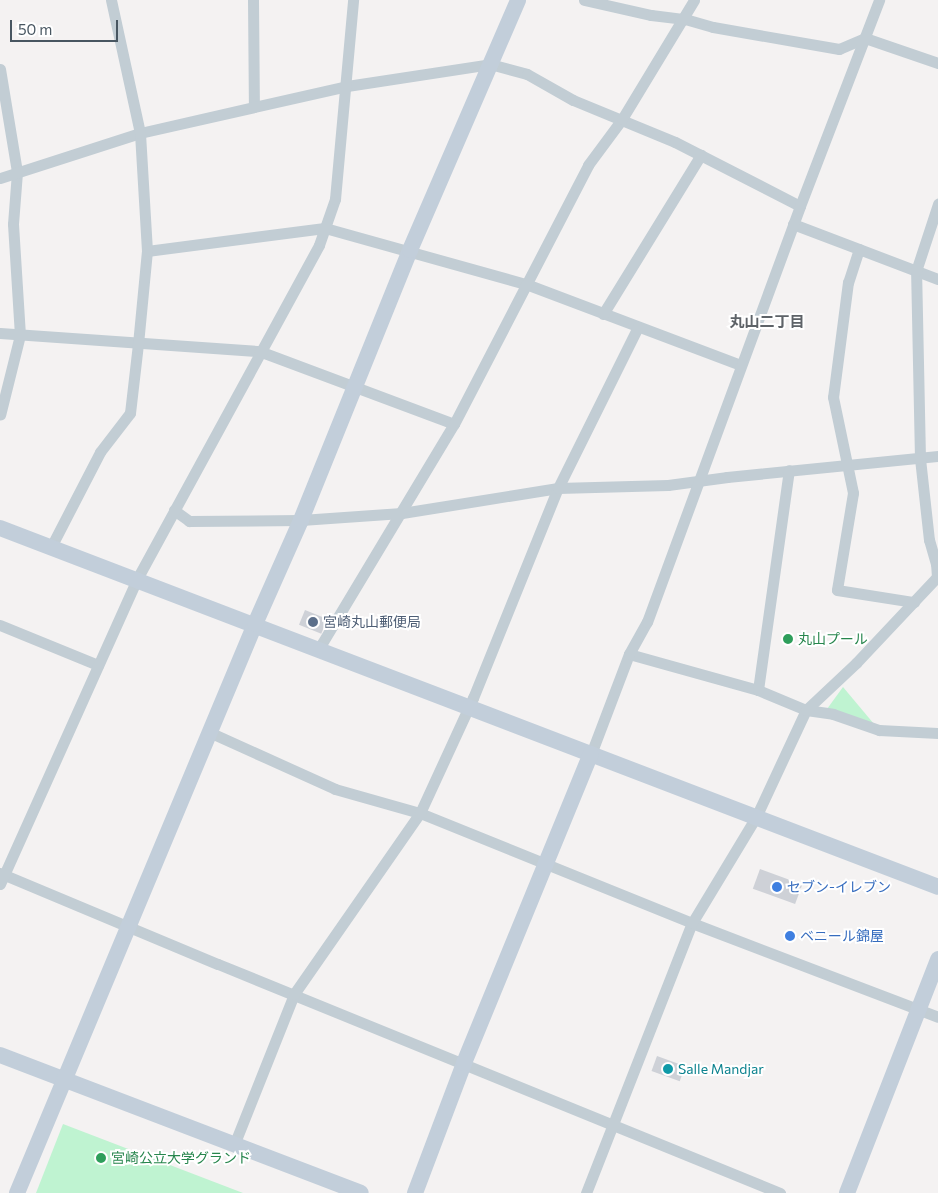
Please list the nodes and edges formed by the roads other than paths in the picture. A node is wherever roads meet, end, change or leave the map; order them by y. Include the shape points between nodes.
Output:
1 (111, 0) edge
2 (253, 0) edge
3 (353, 0) edge
4 (518, 0) edge
5 (584, 0) edge
6 (694, 0) edge
7 (879, 0) edge
8 (685, 19) junction
9 (865, 38) junction
10 (938, 63) edge
11 (490, 64) junction
12 (0, 69) edge
13 (347, 86) junction
14 (254, 107) junction
15 (622, 118) junction
16 (140, 133) junction
17 (701, 155) junction
18 (17, 172) junction
19 (0, 178) edge
20 (938, 204) edge
21 (800, 206) junction
22 (793, 224) junction
23 (325, 228) junction
24 (859, 249) junction
25 (410, 250) junction
26 (147, 251) junction
27 (916, 271) junction
28 (938, 279) edge
29 (526, 284) junction
30 (604, 314) junction
31 (638, 327) junction
32 (0, 333) edge
33 (20, 335) junction
34 (138, 344) junction
35 (259, 351) junction
36 (740, 365) junction
37 (356, 386) junction
38 (0, 415) edge
39 (454, 424) junction
40 (938, 456) edge
41 (920, 458) junction
42 (849, 465) junction
43 (789, 470) junction
44 (698, 482) junction
45 (558, 488) junction
46 (174, 510) junction
47 (402, 513) junction
48 (301, 520) junction
49 (0, 528) edge
50 (51, 547) junction
51 (937, 577) edge
52 (137, 579) junction
53 (914, 602) junction
54 (255, 624) junction
55 (0, 626) edge
56 (318, 650) junction
57 (629, 654) junction
58 (98, 665) junction
59 (758, 690) junction
60 (468, 708) junction
61 (806, 710) junction
62 (210, 732) junction
63 (938, 733) edge
64 (591, 754) junction
65 (420, 812) junction
66 (756, 817) junction
67 (546, 864) junction
68 (2, 877) edge
69 (938, 887) edge
70 (692, 924) junction
71 (128, 926) junction
72 (938, 959) edge
73 (294, 994) junction
74 (919, 1010) junction
75 (938, 1017) edge
76 (0, 1055) edge
77 (464, 1063) junction
78 (64, 1080) junction
79 (611, 1124) junction
80 (234, 1145) junction
81 (17, 1193) edge
82 (361, 1193) edge
83 (415, 1193) edge
84 (586, 1193) edge
85 (780, 1193) edge
86 (847, 1193) edge

1 - 16 street
2 - 14 street
3 - 13 street
4 - 11 street
5 - 8 street
6 - 8 street
7 - 9 street
8 - 9 street via 839,49
8 - 15 street
9 - 10 street
9 - 21 street
11 - 13 street
11 - 15 street via 527,74 573,100
11 - 25 street
12 - 18 street
13 - 14 street
13 - 23 street via 335,199
14 - 16 street
15 - 17 street
15 - 29 street via 588,165
16 - 18 street
16 - 26 street
17 - 21 street
17 - 30 street
18 - 19 street
18 - 33 street via 13,224
20 - 27 street
21 - 22 street
22 - 24 street
22 - 36 street
23 - 25 street
23 - 26 street
23 - 35 street via 319,245
24 - 27 street
24 - 42 street via 848,282 832,397
25 - 29 street
25 - 37 street
26 - 34 street
27 - 28 street
27 - 41 street
29 - 30 street
29 - 39 street
30 - 31 street
31 - 36 street
31 - 45 street
32 - 33 street
33 - 34 street
33 - 38 street
34 - 35 street
34 - 50 street via 130,414 100,452
35 - 37 street
35 - 46 street
36 - 44 street
37 - 39 street
37 - 48 street
39 - 47 street
40 - 41 street
41 - 42 street
41 - 51 street via 929,540
42 - 43 street
42 - 53 street via 853,493 837,590
43 - 44 street
43 - 59 street
44 - 45 street
44 - 57 street via 647,622
45 - 47 street
45 - 60 street
46 - 48 street via 190,521
46 - 52 street
47 - 48 street
47 - 56 street
48 - 54 street
49 - 50 street
50 - 52 street
51 - 53 street
52 - 54 street
52 - 58 street
53 - 61 street
54 - 56 street
54 - 62 street
55 - 58 street
56 - 60 street
57 - 59 street
57 - 64 street
58 - 68 street
59 - 61 street
60 - 64 street
60 - 65 street
61 - 63 street via 833,714 879,730
61 - 66 street
62 - 65 street via 336,789
62 - 71 street
64 - 66 street
64 - 67 street
65 - 67 street
65 - 73 street
66 - 69 street
66 - 70 street
67 - 70 street
67 - 77 street
68 - 71 street
70 - 74 street
70 - 79 street
71 - 73 street
71 - 78 street
72 - 74 street
73 - 77 street
73 - 80 street
74 - 75 street
74 - 86 street
76 - 78 street
77 - 79 street
77 - 83 street
78 - 80 street
78 - 81 street
79 - 84 street
79 - 85 street
80 - 82 street

